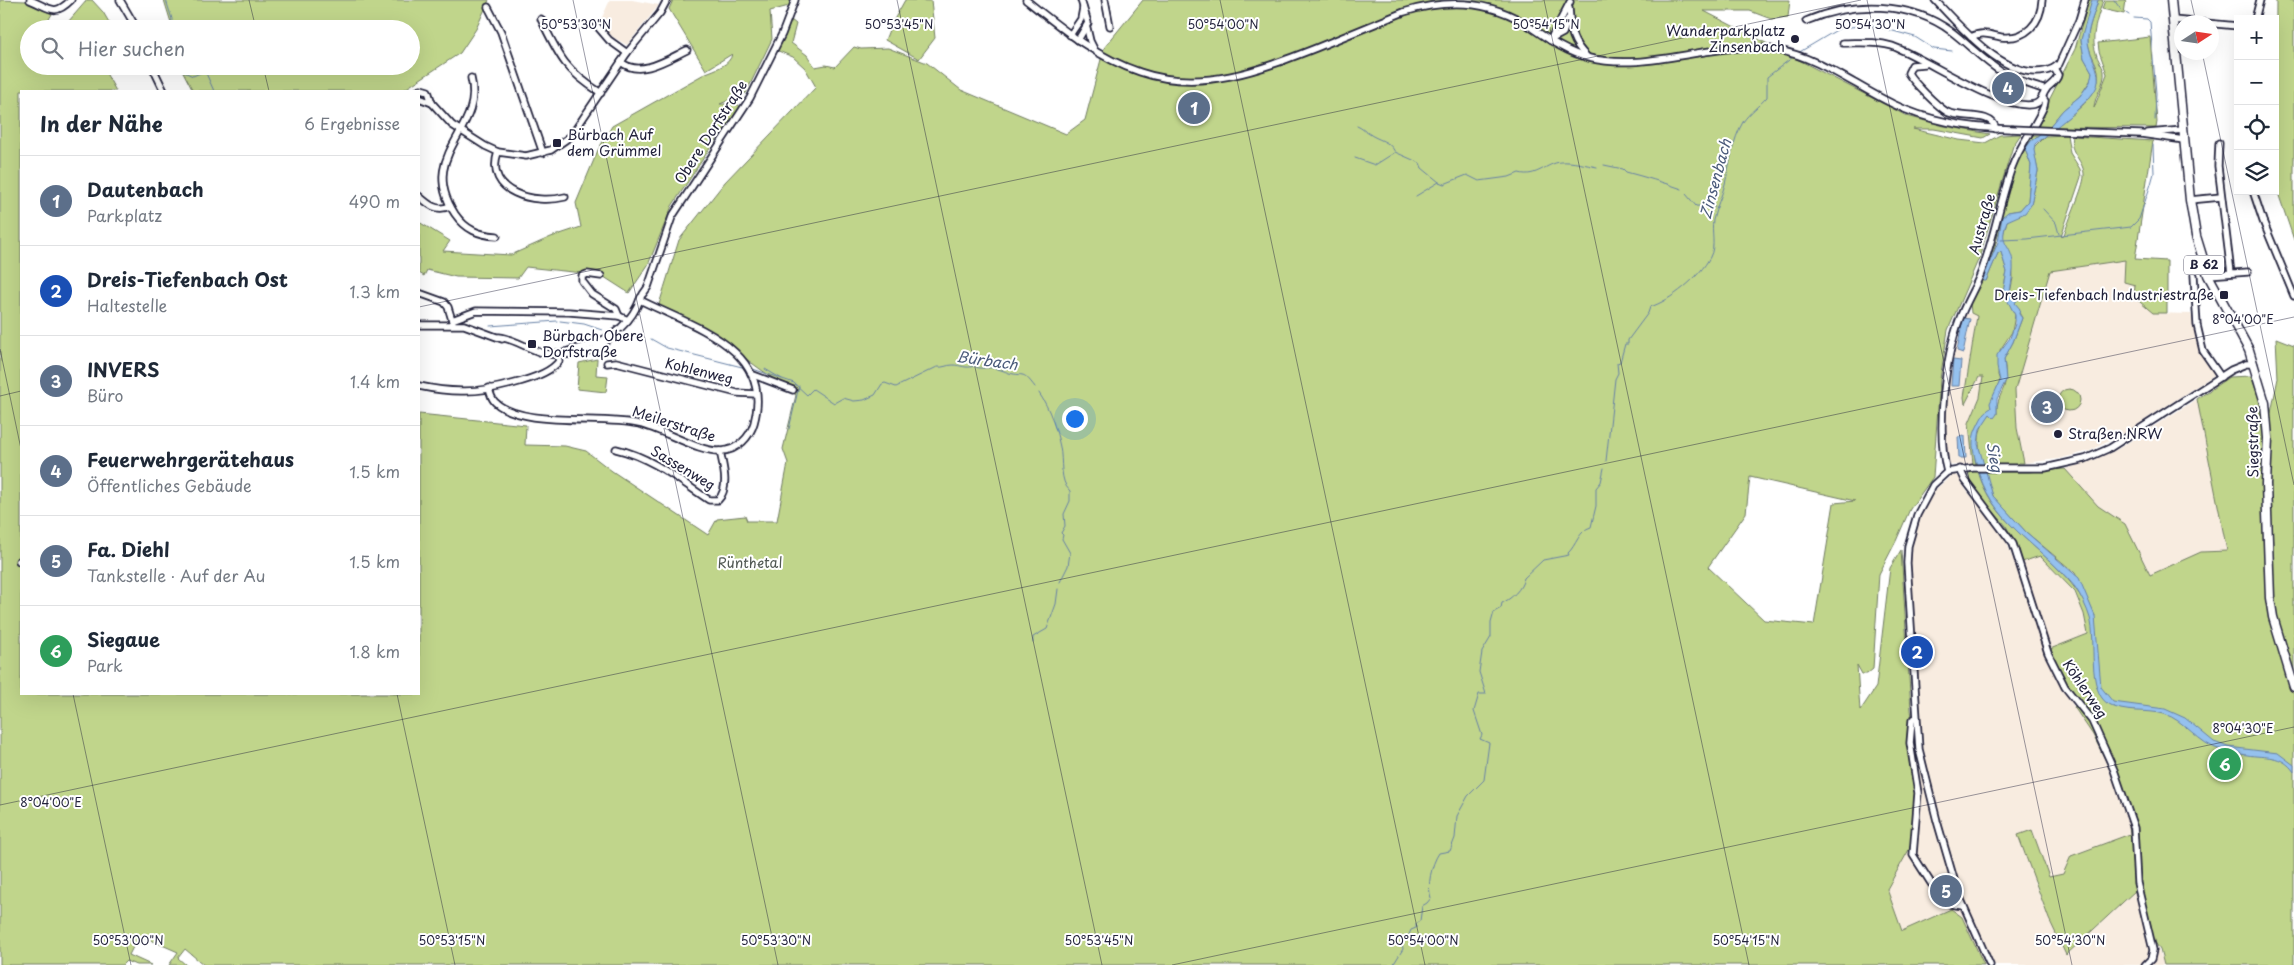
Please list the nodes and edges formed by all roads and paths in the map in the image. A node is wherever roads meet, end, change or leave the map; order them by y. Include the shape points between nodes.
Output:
1 (30, 0) edge
2 (71, 0) edge
3 (120, 0) edge
4 (667, 0) edge
5 (795, 0) edge
6 (1026, 0) edge
7 (1105, 0) edge
8 (1935, 0) edge
9 (2042, 0) edge
10 (2085, 0) edge
11 (2171, 0) edge
12 (2260, 0) edge
13 (1082, 3) edge
14 (1570, 3) edge
15 (488, 7) dead end
16 (2256, 15) edge
17 (541, 19) dead end
18 (132, 20) edge
19 (2173, 20) junction
20 (1806, 22) dead end
21 (596, 26) dead end
22 (1110, 26) dead end
23 (2234, 26) edge
24 (1087, 28) junction
25 (1070, 35) junction
26 (1971, 37) junction
27 (1078, 40) junction
28 (1550, 40) junction
29 (1843, 43) dead end
30 (687, 50) dead end
31 (1095, 51) junction
32 (627, 53) junction
33 (1588, 58) junction
34 (621, 62) junction
35 (1927, 64) junction
36 (2054, 68) junction
37 (156, 75) edge
38 (471, 78) dead end
39 (164, 90) edge
40 (420, 90) edge
41 (2046, 90) junction
42 (601, 93) junction
43 (2042, 97) junction
44 (420, 98) edge
45 (432, 103) junction
46 (1996, 129) junction
47 (2183, 130) junction
48 (459, 132) junction
49 (2141, 134) junction
50 (2184, 140) junction
51 (2219, 143) dead end
52 (498, 152) junction
53 (543, 153) junction
54 (2254, 195) edge
55 (420, 197) edge
56 (565, 197) dead end
57 (2221, 197) junction
58 (2190, 200) junction
59 (450, 206) junction
60 (497, 236) dead end
61 (2248, 272) dead end
62 (2231, 273) junction
63 (2194, 275) dead end
64 (2208, 275) junction
65 (601, 276) dead end
66 (420, 293) edge
67 (2294, 296) edge
68 (640, 300) junction
69 (619, 316) junction
70 (628, 320) junction
71 (420, 323) edge
72 (454, 323) junction
73 (554, 353) junction
74 (607, 363) dead end
75 (2254, 364) junction
76 (751, 374) junction
77 (2221, 377) junction
78 (420, 386) edge
79 (489, 388) junction
80 (793, 390) dead end
81 (756, 394) junction
82 (616, 449) dead end
83 (720, 452) junction
84 (1960, 469) junction
85 (1947, 472) junction
86 (2294, 687) edge
87 (1916, 718) junction
88 (1963, 906) junction
89 (1990, 965) edge
90 (2145, 965) edge

1 - 2 street via 61,10
3 - 18 street
4 - 32 street via 660,14
5 - 68 street, Obere Dorfstraße via 750,98 672,217
6 - 25 street
7 - 22 street
8 - 26 street
9 - 26 street via 2037,21 2024,34 2013,37 1978,33
10 - 36 street, Austraße via 2059,64
11 - 19 main road, Siegstraße / B 62
12 - 16 street
13 - 24 street via 1088,18
13 - 25 street via 1081,20
14 - 28 street
14 - 33 street via 1572,38
15 - 53 street via 501,32
17 - 42 street via 566,66 577,78
19 - 23 street
19 - 47 main road, Siegstraße / B 62
20 - 41 street via 1823,14 1843,11 1886,7 1909,10 1951,31 2004,74
21 - 32 street
24 - 27 street
24 - 31 street
25 - 27 street
26 - 36 street via 2017,69 2042,73
27 - 31 street
28 - 31 street via 1497,9 1474,3 1442,2 1404,12 1246,74 1224,79 1150,75
28 - 33 street
29 - 35 street via 1883,44
30 - 34 street via 646,67 635,68
32 - 34 street
33 - 46 street via 1621,63 1714,51 1776,50 1801,57 1919,115
34 - 42 street
35 - 43 street via 2014,104 2035,104
35 - 46 street via 1912,65 1909,69 1914,83 1947,112 1988,119
36 - 41 street, Austraße via 2058,78
37 - 39 street
38 - 48 street via 472,109
40 - 45 street via 428,91
41 - 43 street, Austraße
42 - 53 street via 571,136
43 - 85 street, Austraße via 2044,106 2013,165 1981,273 1960,316 1952,343 1943,438
44 - 45 street
45 - 48 street
46 - 49 street, bridge
47 - 49 street
47 - 50 main road, Siegstraße / B 62
48 - 52 street
48 - 59 street via 444,167
49 - 50 street
50 - 58 main road, Siegstraße / B 62
51 - 57 street
52 - 53 street via 526,156
52 - 56 street via 496,172 513,193 544,201
54 - 67 street
55 - 59 street via 434,208
57 - 58 street
57 - 62 street
58 - 64 main road, Siegstraße / B 62 via 2196,236
59 - 60 street via 459,219 476,233
61 - 62 street
62 - 64 street
63 - 77 street via 2203,351
64 - 75 main road, Siegstraße / B 62
65 - 69 street via 587,274 582,276 582,281 592,294 616,309
66 - 72 street via 444,302
68 - 70 street, Obere Dorfstraße
68 - 76 street, Meilerstraße via 723,340 739,354
69 - 70 street, Obere Dorfstraße
69 - 72 street, Obere Dorfstraße via 476,311
70 - 73 street, Obere Dorfstraße via 605,344 589,351
71 - 72 street, Obere Dorfstraße
72 - 73 street, Obere Dorfstraße via 543,353
73 - 79 street via 559,361 554,369 537,378
74 - 81 street, Kohlenweg via 616,362 737,393
75 - 77 street
75 - 86 main road, Siegstraße / B 62 via 2263,392 2267,424 2270,598
76 - 80 street
76 - 81 street, Meilerstraße
77 - 84 street via 2120,442 2092,456 2045,468
78 - 79 street via 463,392
79 - 83 street, Meilerstraße via 494,401 516,412 552,419 628,421
81 - 83 street, Meilerstraße via 756,411 749,434 740,444
82 - 83 street, Sassenweg via 655,463 709,500 718,500 724,493
84 - 85 street
84 - 90 street, Köhlerweg via 1970,488 2012,544 2048,653 2065,687 2096,727 2126,801 2135,836 2138,883 2153,950
85 - 87 street via 1933,485 1922,503 1908,546
87 - 88 street via 1925,776
87 - 88 street via 1912,720 1910,733 1918,792 1913,855 1936,891 1950,904
88 - 89 street

